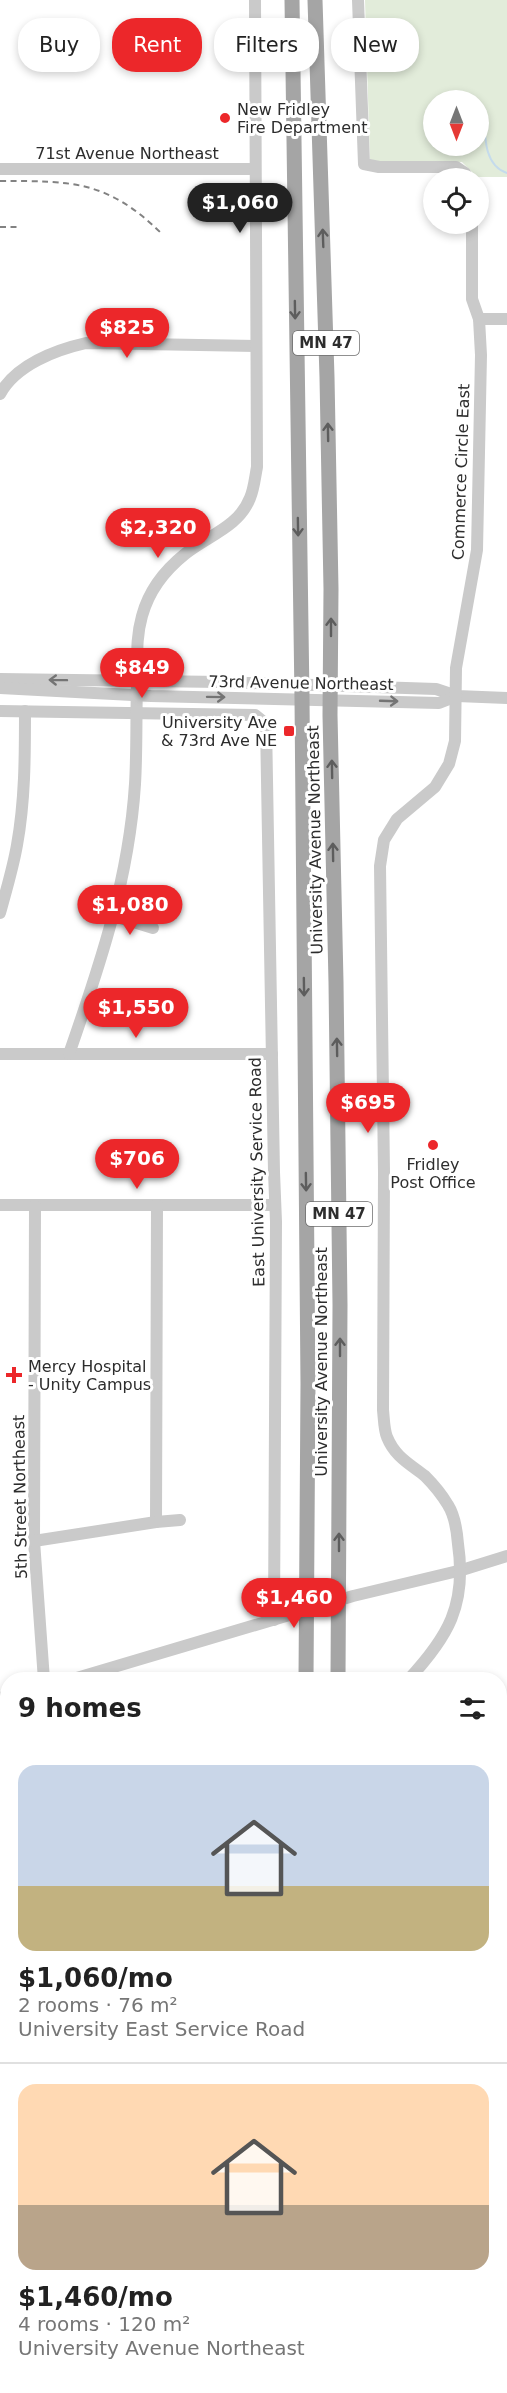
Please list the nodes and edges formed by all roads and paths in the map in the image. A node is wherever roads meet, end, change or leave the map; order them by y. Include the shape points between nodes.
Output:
1 (255, 0) edge
2 (292, 0) edge
3 (315, 0) edge
4 (358, 0) edge
5 (458, 168) edge
6 (0, 169) edge
7 (254, 170) junction
8 (472, 234) edge
9 (479, 319) junction
10 (507, 319) edge
11 (256, 346) junction
12 (0, 394) edge
13 (0, 679) edge
14 (137, 681) junction
15 (0, 688) edge
16 (301, 691) junction
17 (331, 693) junction
18 (137, 696) junction
19 (457, 696) junction
20 (507, 698) edge
21 (0, 711) edge
22 (25, 711) junction
23 (136, 714) junction
24 (266, 724) joint
25 (0, 913) edge
26 (114, 916) junction
27 (153, 928) dead end
28 (0, 1054) edge
29 (69, 1054) junction
30 (272, 1054) junction
31 (157, 1204) junction
32 (0, 1205) edge
33 (275, 1205) junction
34 (35, 1206) junction
35 (180, 1520) dead end
36 (156, 1522) junction
37 (34, 1541) junction
38 (507, 1556) edge
39 (462, 1570) junction
40 (338, 1601) junction
41 (306, 1610) junction
42 (274, 1620) junction
43 (43, 1672) edge
44 (97, 1672) edge
45 (306, 1672) edge
46 (338, 1672) edge
47 (415, 1672) edge

1 - 7 street
2 -> 16 main road, University Avenue Northeast / MN 47
17 -> 3 main road, University Avenue Northeast / MN 47 via 327,377
4 - 5 street via 364,164
6 - 7 street, 71st Avenue Northeast
7 - 11 street
8 - 9 street, Commerce Circle East via 472,299
9 - 10 street
9 - 19 street, Commerce Circle East via 477,550 456,668
11 - 12 street via 86,343 44,357 7,381
11 - 14 street via 257,467 250,499 239,516 186,553 149,595 135,656
14 -> 13 street, 73rd Avenue Northeast
14 - 16 street, 73rd Avenue Northeast
14 - 18 street
15 - 18 street, 73rd Avenue Northeast
16 - 17 street, 73rd Avenue Northeast
18 -> 16 street, 73rd Avenue Northeast
16 -> 41 main road, University Avenue Northeast / MN 47 via 308,1384
17 - 19 street, 73rd Avenue Northeast via 439,703
40 -> 17 main road, University Avenue Northeast / MN 47 via 340,1305
18 - 23 street
19 - 20 street, 73rd Avenue Northeast
19 - 39 street, Commerce Circle East via 455,741 449,764 435,787 397,819 384,840 380,877 383,1410 387,1436 398,1456 426,1478 449,1506
21 - 22 street, 73rd Avenue Northeast
22 - 23 street, 73rd Avenue Northeast
22 - 25 street via 21,816
23 - 24 street, 73rd Avenue Northeast via 255,715
23 - 26 street via 131,828
24 - 30 street, East University Service Road
26 - 27 street
26 - 29 street
28 - 29 street
29 - 30 street
30 - 33 street, East University Service Road
31 - 33 street
31 - 34 street
31 - 36 street
32 - 34 street
33 - 42 street, East University Service Road
34 - 37 street, 5th Street Northeast
35 - 36 street
36 - 37 street
37 - 43 street, 5th Street Northeast
38 - 39 street
39 - 40 street
39 - 47 street, Commerce Circle East via 448,1628 437,1648
40 - 41 street
40 - 46 main road, University Avenue Northeast / MN 47
41 - 42 street
41 - 45 main road, University Avenue Northeast / MN 47
42 - 44 street

